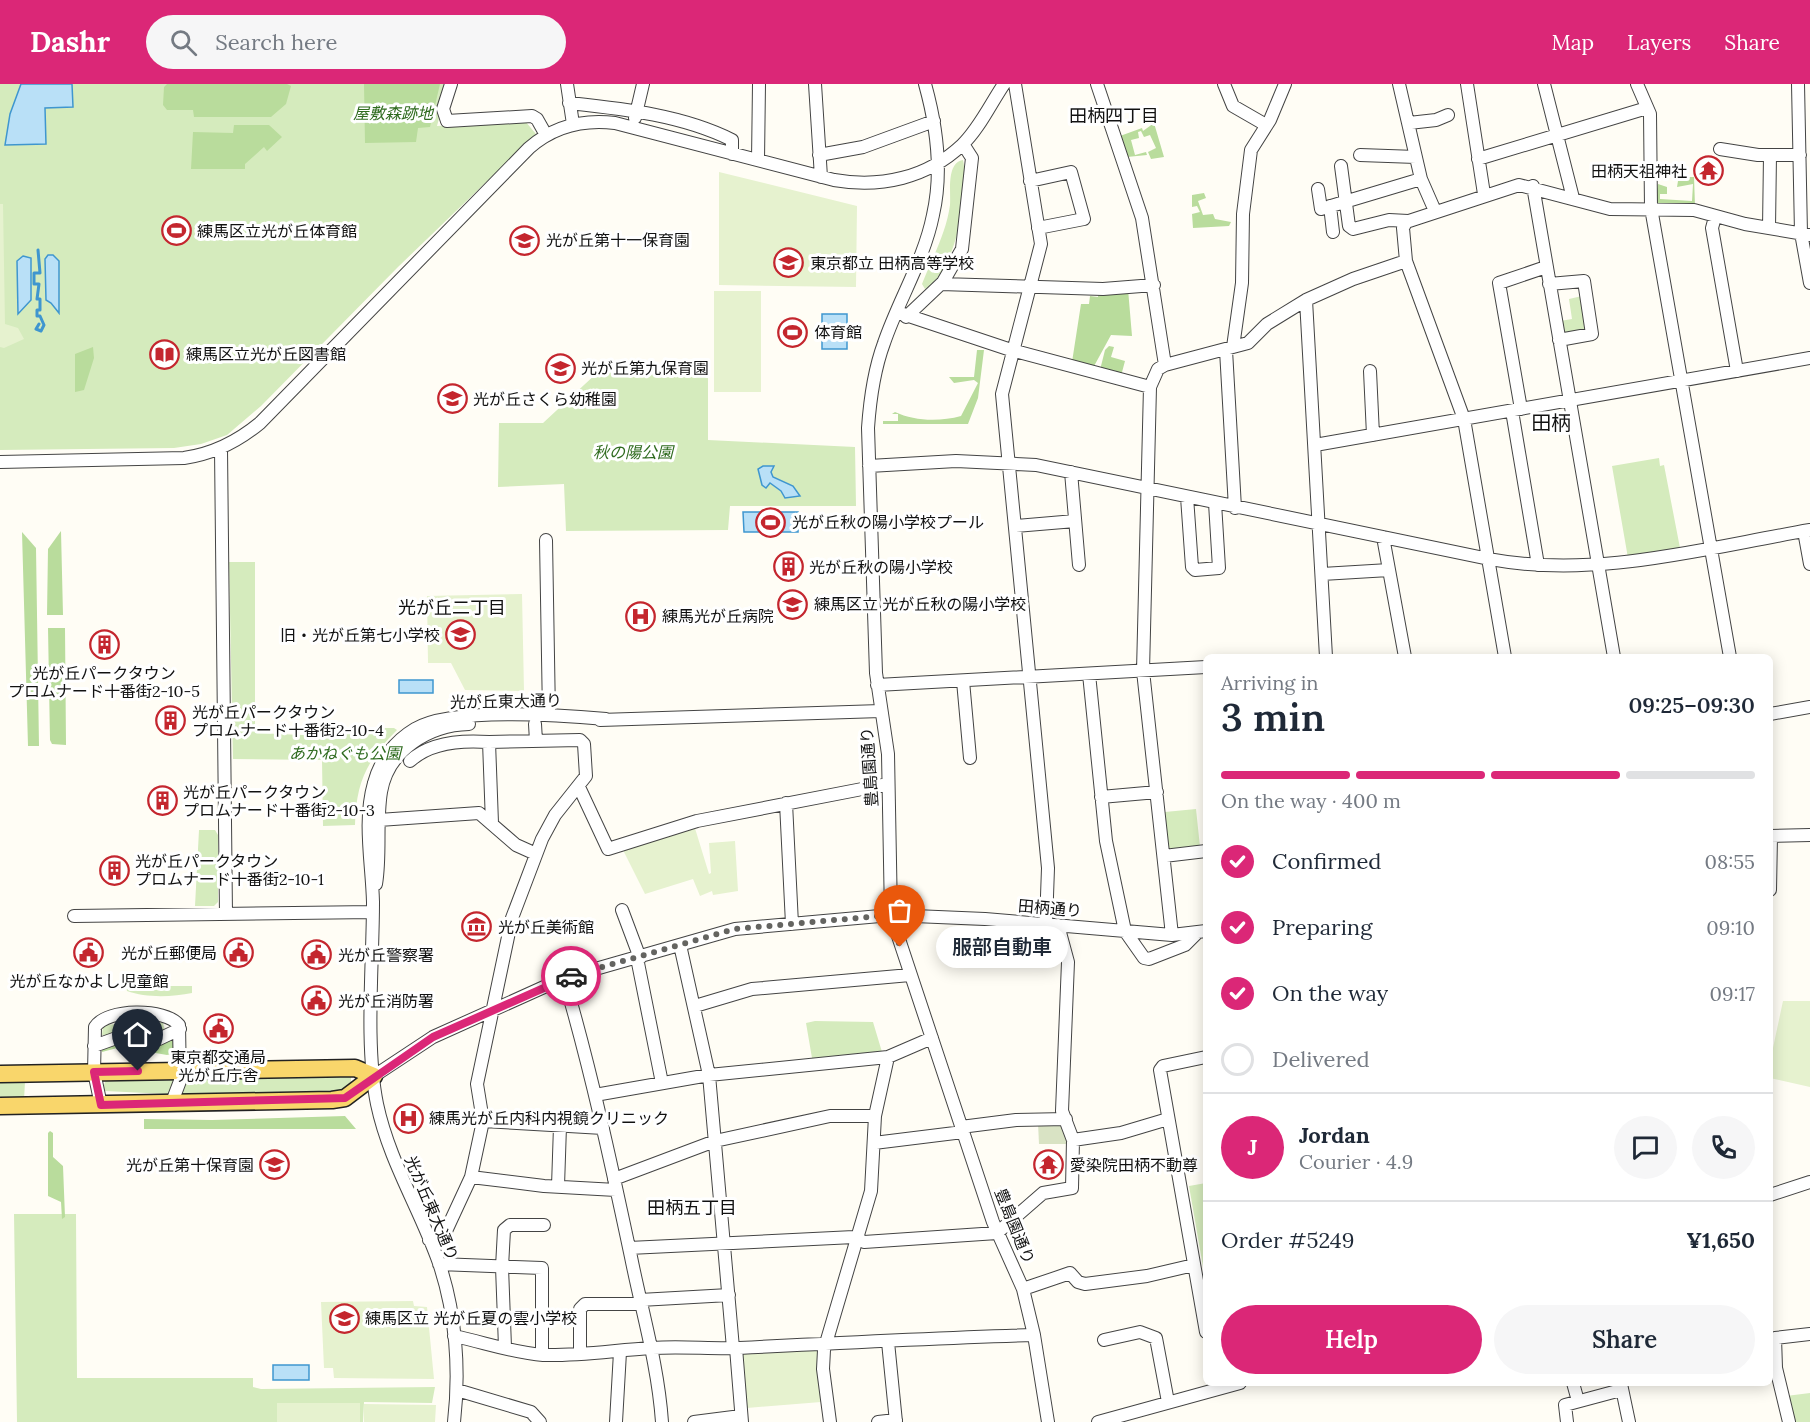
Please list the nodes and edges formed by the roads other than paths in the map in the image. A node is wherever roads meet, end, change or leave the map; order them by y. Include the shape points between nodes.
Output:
1 (451, 84) edge
2 (567, 84) edge
3 (643, 84) edge
4 (759, 84) edge
5 (815, 84) edge
6 (925, 84) edge
7 (1004, 84) edge
8 (1015, 84) edge
9 (1097, 84) edge
10 (1224, 84) edge
11 (1285, 84) edge
12 (1400, 84) edge
13 (1467, 84) edge
14 (1544, 84) edge
15 (1637, 84) edge
16 (1798, 84) edge
17 (569, 103) junction
18 (1647, 108) junction
19 (636, 112) junction
20 (1448, 115) dead end
21 (934, 121) junction
22 (1409, 123) junction
23 (573, 124) junction
24 (1266, 125) junction
25 (633, 128) junction
26 (546, 135) junction
27 (1557, 136) junction
28 (963, 144) junction
29 (1720, 149) dead end
30 (732, 154) junction
31 (1800, 154) junction
32 (819, 155) junction
33 (1360, 155) dead end
34 (1770, 155) junction
35 (1416, 157) junction
36 (1478, 159) junction
37 (758, 160) junction
38 (939, 162) junction
39 (1341, 166) dead end
40 (821, 177) junction
41 (1421, 179) junction
42 (1030, 181) junction
43 (1533, 186) junction
44 (1318, 189) dead end
45 (1484, 194) junction
46 (1573, 198) junction
47 (1346, 202) junction
48 (1330, 207) junction
49 (1651, 208) junction
50 (1435, 211) junction
51 (1715, 217) junction
52 (1408, 221) junction
53 (1038, 228) junction
54 (1769, 228) junction
55 (1333, 232) dead end
56 (1806, 234) edge
57 (1406, 261) junction
58 (1546, 267) junction
59 (1810, 283) edge
60 (941, 284) junction
61 (1549, 284) junction
62 (1030, 285) junction
63 (1154, 285) junction
64 (1306, 300) junction
65 (902, 314) junction
66 (1559, 340) junction
67 (1230, 349) junction
68 (1011, 350) junction
69 (1810, 358) edge
70 (1165, 365) junction
71 (1370, 371) dead end
72 (1737, 371) junction
73 (1682, 381) junction
74 (1150, 387) junction
75 (1569, 400) junction
76 (1517, 410) junction
77 (1464, 419) junction
78 (1373, 435) junction
79 (1315, 445) junction
80 (220, 449) junction
81 (0, 462) edge
82 (1008, 463) junction
83 (869, 466) junction
84 (1071, 472) junction
85 (1146, 488) junction
86 (1187, 497) junction
87 (1215, 503) junction
88 (1235, 508) junction
89 (1075, 521) junction
90 (1319, 524) junction
91 (1015, 526) junction
92 (1807, 530) edge
93 (1383, 537) junction
94 (546, 540) dead end
95 (1711, 547) junction
96 (1489, 559) junction
97 (1810, 564) edge
98 (1079, 565) dead end
99 (1538, 565) junction
100 (1599, 566) junction
101 (1389, 570) junction
102 (1322, 574) junction
103 (1326, 654) edge
104 (1404, 654) edge
105 (1505, 654) edge
106 (1614, 654) edge
107 (1730, 654) edge
108 (1203, 668) edge
109 (1143, 671) junction
110 (1089, 674) junction
111 (1029, 678) junction
112 (963, 681) junction
113 (877, 685) junction
114 (1810, 707) edge
115 (881, 711) junction
116 (1773, 713) edge
117 (549, 715) junction
118 (606, 719) junction
119 (535, 724) junction
120 (422, 736) junction
121 (536, 741) junction
122 (489, 742) junction
123 (425, 750) junction
124 (970, 758) dead end
125 (410, 761) dead end
126 (888, 784) junction
127 (579, 787) junction
128 (1157, 792) junction
129 (1101, 797) junction
130 (786, 803) junction
131 (379, 820) junction
132 (492, 823) junction
133 (1810, 835) edge
134 (1773, 836) edge
135 (1203, 851) edge
136 (536, 854) junction
137 (1164, 856) junction
138 (373, 906) junction
139 (622, 910) dead end
140 (226, 914) junction
141 (891, 915) junction
142 (74, 916) dead end
143 (792, 924) junction
144 (1052, 924) junction
145 (1125, 931) junction
146 (1201, 932) edge
147 (1172, 935) junction
148 (680, 945) junction
149 (638, 958) junction
150 (910, 975) junction
151 (564, 978) junction
152 (695, 1006) junction
153 (494, 1008) junction
154 (180, 1029) junction
155 (932, 1038) junction
156 (94, 1046) junction
157 (888, 1057) junction
158 (1203, 1058) edge
159 (181, 1070) junction
160 (94, 1072) junction
161 (0, 1074) edge
162 (709, 1075) junction
163 (374, 1076) junction
164 (662, 1083) junction
165 (595, 1095) junction
166 (172, 1102) junction
167 (101, 1105) junction
168 (0, 1106) edge
169 (874, 1116) junction
170 (1066, 1119) junction
171 (1168, 1119) junction
172 (483, 1121) junction
173 (560, 1126) junction
174 (603, 1128) junction
175 (962, 1130) junction
176 (1073, 1140) junction
177 (716, 1141) junction
178 (874, 1143) junction
179 (471, 1177) junction
180 (1810, 1182) edge
181 (615, 1185) junction
182 (558, 1186) junction
183 (1773, 1194) edge
184 (544, 1226) dead end
185 (997, 1233) junction
186 (858, 1239) junction
187 (429, 1240) junction
188 (725, 1244) junction
189 (629, 1248) junction
190 (439, 1264) junction
191 (1194, 1265) junction
192 (502, 1267) junction
193 (1023, 1289) junction
194 (729, 1295) junction
195 (640, 1302) junction
196 (1203, 1315) edge
197 (1810, 1334) edge
198 (1034, 1335) junction
199 (454, 1336) junction
200 (1104, 1340) dead end
201 (888, 1342) junction
202 (826, 1344) junction
203 (505, 1347) junction
204 (652, 1348) junction
205 (735, 1348) junction
206 (620, 1352) junction
207 (580, 1354) junction
208 (542, 1355) junction
209 (1773, 1369) edge
210 (1216, 1386) edge
211 (1575, 1386) edge
212 (1619, 1386) edge
213 (1622, 1386) edge
214 (457, 1390) junction
215 (1578, 1401) junction
216 (1168, 1402) junction
217 (742, 1419) edge
218 (896, 1421) edge
219 (454, 1422) edge
220 (540, 1422) edge
221 (616, 1422) edge
222 (662, 1422) edge
223 (694, 1422) edge
224 (830, 1422) edge
225 (878, 1422) edge
226 (1048, 1422) edge
227 (1098, 1422) edge
228 (1567, 1422) edge
229 (1629, 1422) edge
230 (1789, 1422) edge

1 - 26 street via 443,110 447,121 531,116
2 - 17 street
3 - 19 street
4 - 37 street
5 - 32 street
6 - 21 street, 豊島園通り
7 - 28 street
8 - 42 street
9 - 63 street via 1142,218
10 - 24 street via 1233,106
11 - 24 street
12 - 22 street
13 - 36 street
14 - 27 street
15 - 18 street
16 - 31 street
17 - 19 street
17 - 23 street
18 - 27 street
18 - 49 street
19 - 25 street
19 - 30 street via 705,126 732,140
20 - 22 street
21 - 32 street via 863,147
21 - 38 street, 豊島園通り
22 - 35 street
23 - 25 street via 601,121
23 - 26 street
24 - 67 street via 1252,148 1250,160 1242,283
25 - 30 street
26 - 80 street via 420,257 260,423
27 - 36 street
27 - 46 street
28 - 38 street
28 - 60 street via 972,158 962,249
29 - 34 street
30 - 37 street
31 - 34 street
31 - 56 street
32 - 40 street
33 - 35 street
34 - 54 street
35 - 41 street
36 - 45 street
37 - 40 street
38 - 40 street via 925,171 889,181 849,183
38 - 65 street, 豊島園通り via 929,234
39 - 47 street
41 - 47 street
41 - 50 street
42 - 53 street
42 - 53 street via 1071,172 1084,219
43 - 45 street via 1519,184
43 - 46 street
43 - 58 street
44 - 48 street via 1321,209
45 - 50 street
46 - 49 street via 1620,210
47 - 48 street
47 - 52 street via 1349,226 1353,229 1389,220
48 - 55 street
49 - 51 street via 1682,208
49 - 73 street
50 - 52 street
51 - 54 street
51 - 72 street via 1712,228
52 - 57 street via 1403,228
53 - 62 street via 1041,244
54 - 56 street
56 - 59 street
57 - 64 street
57 - 77 street
58 - 61 street
58 - 76 street via 1499,283
60 - 62 street
60 - 65 street
61 - 66 street
61 - 66 street via 1584,281 1592,334
62 - 63 street via 1103,289
62 - 68 street
63 - 70 street
64 - 67 street via 1267,324 1248,343
64 - 79 street
65 - 68 street
65 - 83 street, 豊島園通り via 884,341 872,387
66 - 75 street
67 - 70 street
67 - 88 street
68 - 74 street
68 - 82 street via 1002,394
69 - 72 street
70 - 74 street via 1158,369
71 - 78 street
72 - 73 street
73 - 75 street
73 - 95 street
74 - 85 street
75 - 76 street
75 - 100 street
76 - 77 street
76 - 99 street
77 - 78 street
77 - 96 street
78 - 79 street
79 - 90 street
80 - 81 street via 184,459
80 - 140 street
82 - 83 street via 956,461
82 - 84 street
82 - 91 street
83 - 113 street, 豊島園通り
84 - 85 street
84 - 89 street
85 - 86 street
85 - 109 street
86 - 87 street
86 - 87 street via 1195,570 1220,566
87 - 88 street
88 - 90 street
89 - 91 street
89 - 98 street
90 - 93 street
90 - 102 street
91 - 111 street
92 - 95 street
92 - 97 street
93 - 96 street
93 - 101 street
94 - 117 street
95 - 100 street
95 - 107 street
96 - 99 street
96 - 105 street
99 - 100 street
100 - 106 street
101 - 102 street
101 - 104 street
102 - 103 street
108 - 109 street
109 - 110 street
109 - 128 street
110 - 111 street
110 - 129 street
111 - 112 street
111 - 144 street
112 - 113 street
112 - 124 street
113 - 115 street, 豊島園通り
114 - 116 street
115 - 118 street, 光が丘東大通り
115 - 126 street, 豊島園通り
117 - 118 street, 光が丘東大通り
117 - 138 street, 光が丘東大通り via 448,717 417,728 397,743 377,772 371,794
118 - 119 street, 光が丘東大通り
119 - 120 street, 光が丘東大通り via 452,725
119 - 121 street
120 - 123 street
120 - 131 street, 光が丘東大通り via 402,752 385,778
121 - 122 street
121 - 127 street via 580,740 584,744 586,776
122 - 123 street via 460,742
122 - 132 street
123 - 125 street
126 - 130 street
126 - 141 street, 豊島園通り
127 - 130 street via 608,849 697,822
127 - 136 street via 555,815
128 - 129 street
128 - 137 street
129 - 145 street
130 - 143 street
131 - 132 street via 479,813
131 - 138 street, 光が丘東大通り
132 - 136 street via 516,845
133 - 134 street
135 - 137 street
136 - 153 street via 512,918
137 - 147 street
138 - 140 street
138 - 163 street, 光が丘東大通り
139 - 149 street
140 - 142 street
141 - 143 street, 田柄通り
141 - 144 street, 田柄通り
141 - 150 street, 豊島園通り
143 - 148 street, 田柄通り via 735,929
144 - 145 street, 田柄通り
144 - 170 street via 1068,962 1062,1111
145 - 146 street via 1144,958 1149,959 1185,945
145 - 147 street, 田柄通り
146 - 147 street, 田柄通り
148 - 149 street, 田柄通り
148 - 152 street
149 - 151 street, 田柄通り
149 - 164 street
150 - 152 street via 752,989
150 - 155 street, 豊島園通り
151 - 153 street, 田柄通り
151 - 165 street
152 - 162 street
153 - 163 street, 田柄通り via 433,1037
153 - 172 street via 477,1084
154 - 156 street via 159,1039 122,1036
154 - 156 street via 174,1019 160,1014 109,1017 95,1028
154 - 159 street
155 - 157 street
155 - 175 street, 豊島園通り
156 - 160 street
157 - 162 street
157 - 169 street
158 - 171 street via 1163,1066 1160,1070
159 - 160 main road
159 - 163 main road via 355,1068
159 - 166 street
160 - 161 main road
160 - 167 street
162 - 164 street
162 - 177 street
163 - 166 main road via 345,1098 332,1100
163 - 187 street, 光が丘東大通り via 388,1145
164 - 165 street
165 - 174 street
166 - 167 main road
167 - 168 main road
169 - 177 street via 830,1116
169 - 178 street
170 - 175 street via 1016,1120
170 - 176 street
171 - 176 street via 1121,1133
171 - 191 street
172 - 173 street
172 - 179 street
173 - 174 street
173 - 182 street
174 - 181 street
175 - 178 street
175 - 185 street, 豊島園通り
176 - 185 street via 1072,1188 1043,1193
177 - 181 street
177 - 188 street
178 - 186 street via 871,1191
179 - 182 street
179 - 187 street via 446,1231
180 - 183 street
181 - 182 street
181 - 189 street
184 - 192 street via 510,1225 504,1230
185 - 186 street via 864,1242
185 - 193 street, 豊島園通り
186 - 188 street
186 - 202 street
187 - 190 street, 光が丘東大通り
188 - 189 street
188 - 194 street
189 - 195 street
190 - 192 street
190 - 199 street, 光が丘東大通り
191 - 193 street via 1085,1284 1070,1273
191 - 196 street
192 - 203 street
192 - 208 street via 542,1268
193 - 198 street, 豊島園通り
194 - 195 street
194 - 205 street
195 - 204 street
195 - 207 street via 585,1304 580,1309
197 - 209 street via 1776,1337
198 - 201 street
198 - 226 street, 豊島園通り
199 - 203 street
199 - 214 street, 光が丘東大通り
200 - 216 street via 1140,1332 1156,1338
201 - 202 street
201 - 218 street
202 - 205 street
202 - 224 street via 823,1369
203 - 208 street
204 - 205 street
204 - 206 street
204 - 222 street
205 - 217 street
206 - 207 street
206 - 221 street
207 - 208 street
209 - 230 street
210 - 216 street
211 - 215 street
212 - 215 street
213 - 229 street
214 - 219 street, 光が丘東大通り
214 - 220 street via 531,1412
215 - 228 street via 1564,1406
216 - 227 street
217 - 223 street
218 - 225 street

